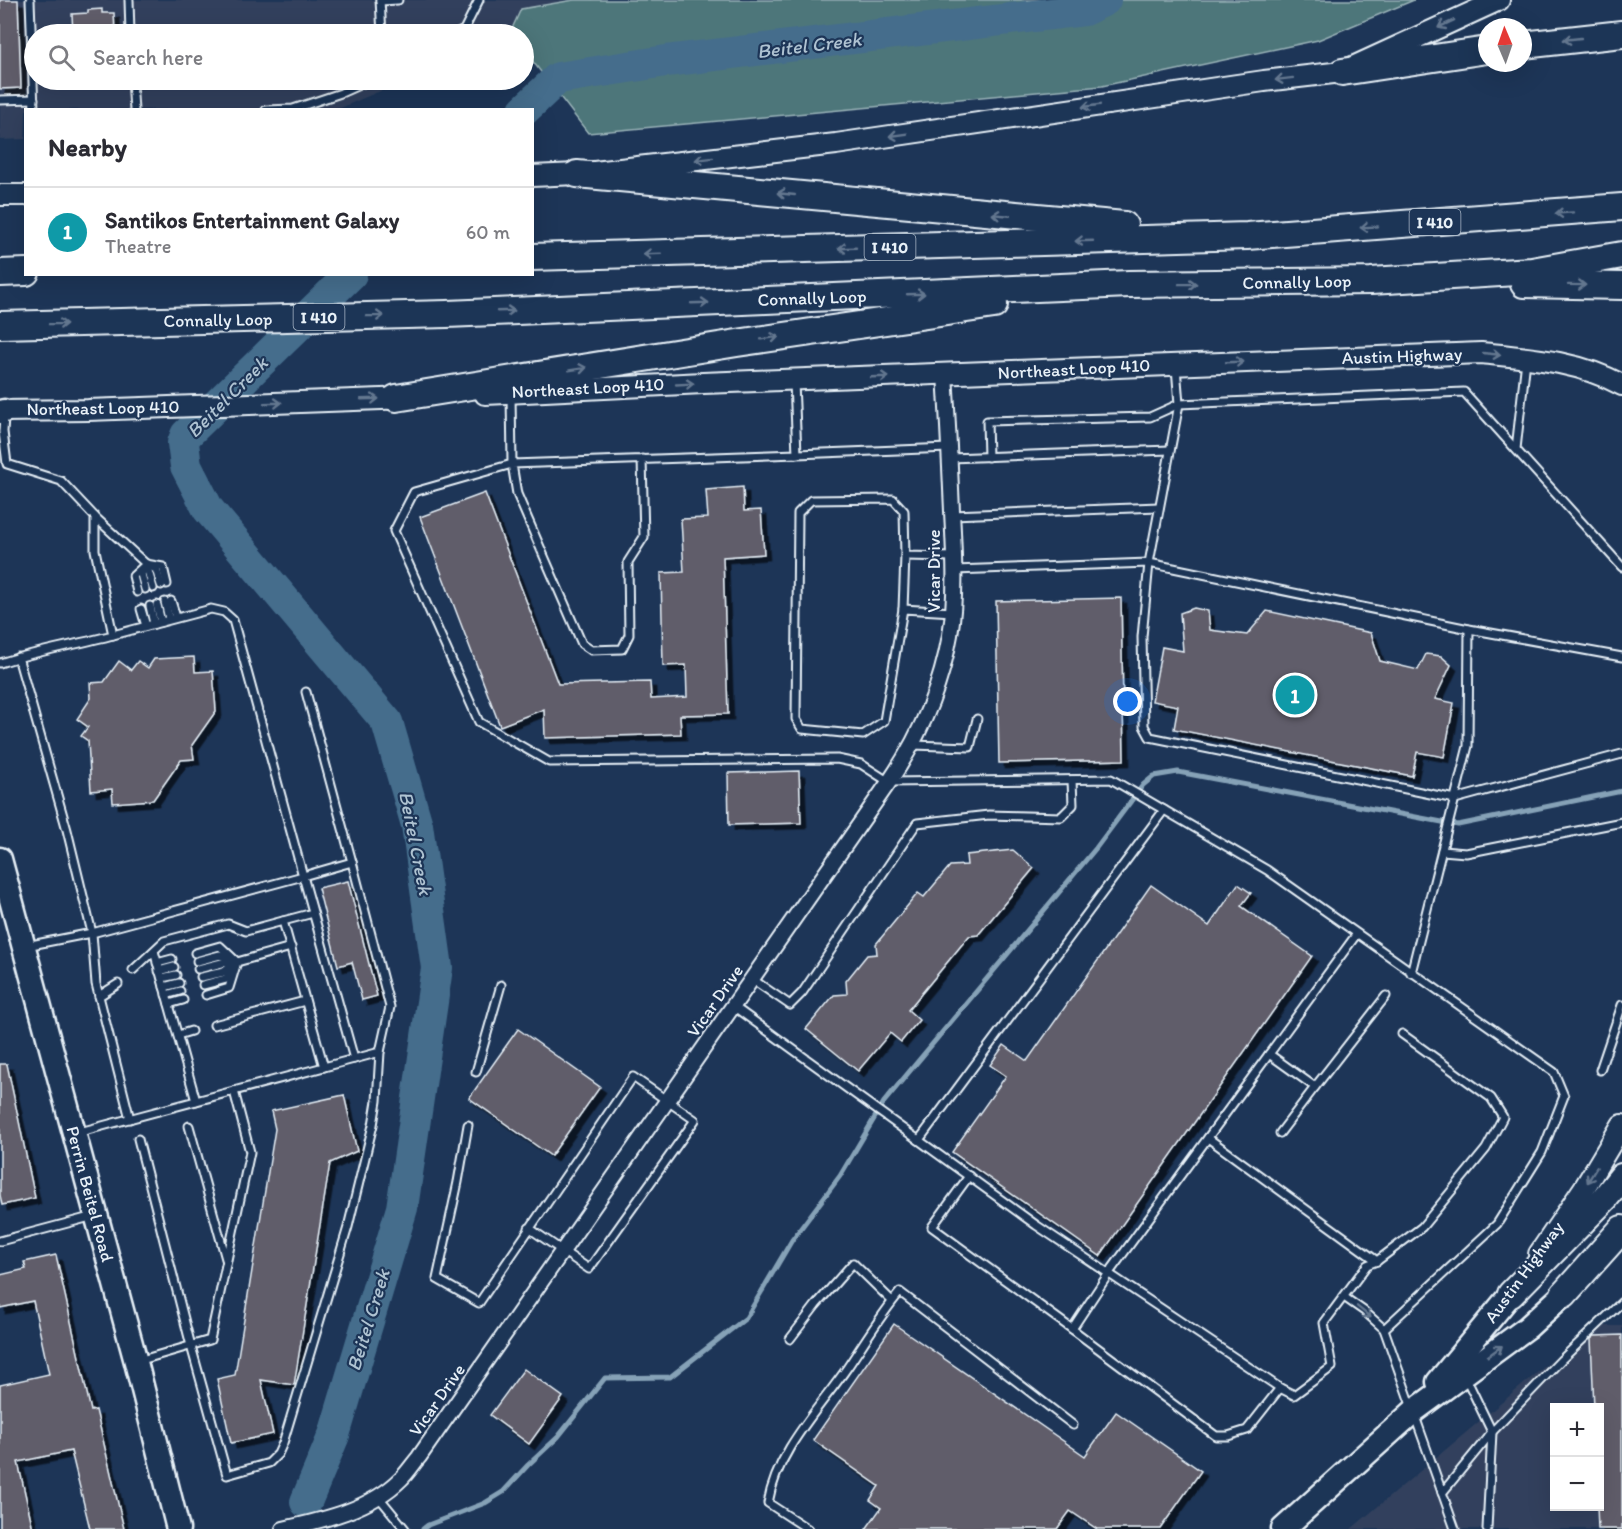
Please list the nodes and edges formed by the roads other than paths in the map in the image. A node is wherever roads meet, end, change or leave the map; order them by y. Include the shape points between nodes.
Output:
1 (30, 0) edge
2 (129, 0) edge
3 (380, 0) edge
4 (398, 0) edge
5 (479, 0) edge
6 (1499, 0) edge
7 (31, 24) edge
8 (130, 24) edge
9 (381, 24) edge
10 (467, 24) edge
11 (1622, 34) edge
12 (1532, 44) edge
13 (1478, 51) edge
14 (1342, 72) junction
15 (34, 90) edge
16 (133, 90) edge
17 (348, 90) edge
18 (34, 99) junction
19 (0, 100) edge
20 (34, 108) edge
21 (134, 108) edge
22 (296, 108) edge
23 (577, 174) junction
24 (534, 176) edge
25 (0, 195) edge
26 (24, 195) edge
27 (1622, 207) edge
28 (1247, 236) junction
29 (1622, 255) edge
30 (534, 257) edge
31 (24, 272) edge
32 (0, 273) edge
33 (1371, 281) junction
34 (1129, 284) junction
35 (1622, 286) edge
36 (0, 325) edge
37 (1526, 357) junction
38 (1176, 364) junction
39 (945, 374) junction
40 (794, 380) junction
41 (1622, 385) edge
42 (511, 392) junction
43 (396, 398) junction
44 (1179, 404) junction
45 (1, 411) edge
46 (1516, 449) junction
47 (1170, 450) junction
48 (949, 453) junction
49 (797, 454) junction
50 (988, 457) junction
51 (642, 459) junction
52 (512, 464) junction
53 (1159, 507) junction
54 (952, 515) junction
55 (95, 517) junction
56 (905, 556) junction
57 (1149, 563) junction
58 (146, 564) junction
59 (954, 564) junction
60 (1622, 567) edge
61 (136, 592) dead end
62 (168, 601) dead end
63 (153, 605) dead end
64 (141, 609) dead end
65 (903, 609) junction
66 (953, 612) junction
67 (173, 618) junction
68 (158, 622) junction
69 (146, 626) junction
70 (1469, 629) junction
71 (112, 635) junction
72 (18, 657) junction
73 (1622, 657) edge
74 (0, 663) edge
75 (306, 692) dead end
76 (977, 719) dead end
77 (913, 745) junction
78 (1622, 754) edge
79 (1072, 780) junction
80 (889, 782) junction
81 (1455, 799) junction
82 (1164, 810) junction
83 (1622, 822) edge
84 (1442, 851) junction
85 (0, 859) edge
86 (352, 862) junction
87 (303, 876) junction
88 (313, 913) junction
89 (283, 921) junction
90 (92, 933) junction
91 (1356, 935) junction
92 (24, 946) junction
93 (291, 947) junction
94 (154, 951) junction
95 (237, 962) junction
96 (173, 963) dead end
97 (133, 970) dead end
98 (160, 971) junction
99 (1411, 973) junction
100 (176, 975) dead end
101 (752, 979) junction
102 (202, 981) dead end
103 (118, 984) dead end
104 (501, 985) dead end
105 (180, 987) dead end
106 (165, 991) junction
107 (206, 994) dead end
108 (99, 996) junction
109 (1386, 996) dead end
110 (183, 1000) dead end
111 (305, 1001) junction
112 (169, 1004) junction
113 (1622, 1005) edge
114 (733, 1006) junction
115 (214, 1025) dead end
116 (191, 1031) dead end
117 (1402, 1034) dead end
118 (178, 1035) junction
119 (380, 1052) junction
120 (1269, 1054) junction
121 (354, 1059) junction
122 (324, 1067) junction
123 (1600, 1070) dead end
124 (476, 1072) dead end
125 (1315, 1087) junction
126 (234, 1091) junction
127 (196, 1101) junction
128 (667, 1101) junction
129 (130, 1119) junction
130 (468, 1125) dead end
131 (1622, 1125) edge
132 (189, 1126) dead end
133 (1280, 1133) dead end
134 (74, 1134) junction
135 (1208, 1138) junction
136 (138, 1139) dead end
137 (919, 1140) junction
138 (969, 1176) junction
139 (1622, 1177) edge
140 (96, 1215) junction
141 (529, 1228) junction
142 (1622, 1229) edge
143 (0, 1240) edge
144 (1622, 1247) edge
145 (563, 1251) junction
146 (226, 1260) junction
147 (1377, 1261) junction
148 (1109, 1273) junction
149 (1511, 1294) junction
150 (1564, 1294) junction
151 (1344, 1297) junction
152 (892, 1301) junction
153 (1622, 1302) edge
154 (1072, 1329) junction
155 (1384, 1329) junction
156 (790, 1339) dead end
157 (191, 1346) junction
158 (136, 1362) junction
159 (1464, 1374) junction
160 (1280, 1388) junction
161 (1414, 1411) junction
162 (1074, 1425) dead end
163 (1492, 1432) junction
164 (1442, 1493) junction
165 (378, 1496) junction
166 (403, 1527) edge
167 (178, 1529) edge
168 (284, 1529) edge
169 (808, 1529) edge
170 (1282, 1529) edge
171 (1455, 1529) edge
172 (1487, 1529) edge

1 - 7 lane
2 - 8 lane
3 - 4 lane
3 - 9 lane
5 - 10 lane
6 -> 14 main road
11 -> 12 highway
13 - 14 highway
14 -> 23 main road via 836,144
15 - 18 lane
16 - 21 lane
17 - 22 lane
18 - 19 lane
18 - 20 lane
23 - 24 main road
28 -> 23 highway
25 - 26 main road
27 -> 28 highway, I 410
28 -> 30 highway, I 410
29 - 33 highway, Connally Loop / I 410 via 1532,271
31 - 32 highway
34 -> 33 highway, Connally Loop / I 410
33 -> 35 highway
36 -> 34 highway, Connally Loop / I 410 via 447,314
43 -> 34 highway
38 -> 37 main road, Austin Highway via 1481,352
37 - 41 main road, Austin Highway via 1569,363
37 - 46 lane
38 - 39 main road, Northeast Loop 410
38 - 44 lane
40 -> 39 main road, Northeast Loop 410
39 - 48 street, Vicar Drive
42 -> 40 main road, Northeast Loop 410
40 - 49 lane
42 - 43 main road, Northeast Loop 410
42 - 52 lane
45 -> 43 main road, Northeast Loop 410
44 - 46 lane via 1464,392
44 - 47 lane
44 - 50 lane via 1150,417 987,421
45 - 55 lane via 7,464 61,481
46 - 60 lane
47 - 50 lane
47 - 53 lane
48 - 49 lane
48 - 50 lane
48 - 54 street, Vicar Drive
49 - 51 lane
51 - 52 lane
51 - 52 lane via 644,537 628,562 629,635 622,649 591,650 582,644 517,494
52 - 80 lane via 414,492 394,531 479,723 549,762 837,759 861,764
53 - 54 lane
53 - 57 lane
54 - 59 street, Vicar Drive
55 - 58 lane
55 - 71 lane via 96,550
56 - 59 lane
56 - 65 lane
56 - 65 lane via 904,511 893,499 810,500 798,513 796,718 802,729 863,735 884,721
57 - 59 lane
57 - 70 lane
57 - 81 lane via 1142,637 1144,726 1150,737
58 - 58 lane via 163,567 156,587
58 - 61 lane via 133,576
59 - 66 street, Vicar Drive
62 - 67 lane
63 - 68 lane
64 - 69 lane
65 - 66 lane
66 - 77 street, Vicar Drive via 942,671
67 - 68 lane
67 - 87 lane via 211,609 224,612 233,620
68 - 69 lane
69 - 71 lane
70 - 73 lane
70 - 81 lane via 1468,746
71 - 72 lane
72 - 74 lane
72 - 90 lane via 68,830
75 - 86 lane
76 - 77 lane via 970,747
77 - 80 street, Vicar Drive
78 - 81 lane
79 - 80 lane
79 - 82 lane via 1111,779
79 - 101 lane via 1073,805 1061,817 989,815 917,823 790,1005
80 - 101 street, Vicar Drive
81 - 84 lane
82 - 91 lane via 1267,870
82 - 137 lane
83 - 84 lane via 1466,853
84 - 99 lane
85 - 92 main road, Perrin Beitel Road via 10,907
86 - 87 lane
86 - 119 lane via 390,1007
87 - 88 lane
87 - 90 lane
88 - 89 lane
88 - 121 lane
89 - 93 lane
89 - 94 lane via 246,931 228,924 164,941
90 - 92 lane
90 - 108 lane
91 - 99 lane
91 - 120 lane
92 - 134 main road, Perrin Beitel Road
93 - 95 lane
93 - 111 lane
94 - 97 lane
94 - 98 lane
95 - 95 lane via 220,946 197,961 222,963
95 - 102 lane
95 - 107 lane via 229,988
96 - 98 lane
98 - 100 lane
98 - 106 lane
99 - 155 lane via 1554,1072 1564,1095 1542,1152 1497,1224
101 - 114 street, Vicar Drive
103 - 108 lane
104 - 124 lane
105 - 106 lane
106 - 112 lane
108 - 129 lane
109 - 125 lane
110 - 112 lane
111 - 115 lane
111 - 122 lane
112 - 118 lane
113 - 123 lane
114 - 128 street, Vicar Drive
114 - 137 lane
116 - 118 lane
117 - 147 lane via 1491,1098 1503,1117 1486,1149 1422,1227
118 - 127 lane
119 - 121 lane
119 - 157 lane via 373,1125 348,1227 283,1443 278,1455 269,1462 227,1475
120 - 125 lane
120 - 135 lane
121 - 122 lane
122 - 126 lane
125 - 133 lane
126 - 127 lane
126 - 146 lane via 250,1152
127 - 129 lane
128 - 141 lane via 633,1077
128 - 145 street, Vicar Drive
128 - 145 lane via 695,1120 589,1269
129 - 134 lane
130 - 141 lane via 437,1279 479,1303
131 -> 149 main road, Austin Highway
132 - 146 lane
134 - 140 main road, Perrin Beitel Road
135 - 147 lane
135 - 148 lane
136 - 157 lane
137 - 138 lane
138 - 148 lane
138 - 154 lane via 932,1227
139 - 149 highway
140 - 143 lane
140 - 158 main road, Perrin Beitel Road
141 - 145 lane
142 - 150 highway
144 - 150 main road, Austin Highway
145 - 165 street, Vicar Drive via 419,1457 401,1479
146 - 157 lane via 210,1340
147 - 151 lane via 1367,1265
148 - 154 lane
148 - 160 lane
149 - 161 main road, Austin Highway
159 -> 150 main road, Austin Highway
151 -> 155 lane
151 - 160 lane via 1324,1323 1332,1367 1294,1395
152 - 156 lane via 853,1263
152 - 162 lane via 900,1292
152 - 169 lane via 796,1437 771,1486 768,1503
153 - 163 lane
154 - 160 lane via 1216,1436 1247,1430
155 - 161 lane
157 - 158 lane
158 - 167 main road, Perrin Beitel Road
159 - 161 main road, Austin Highway
159 - 163 lane
161 - 164 lane
161 - 170 main road, Austin Highway
163 - 164 lane
163 - 172 lane
164 - 171 lane
165 - 166 lane
165 - 168 street, Vicar Drive via 342,1513

